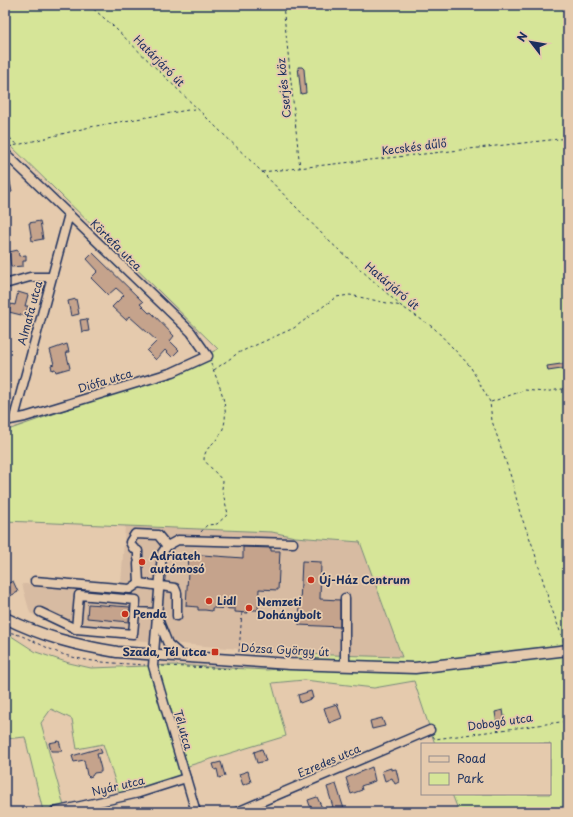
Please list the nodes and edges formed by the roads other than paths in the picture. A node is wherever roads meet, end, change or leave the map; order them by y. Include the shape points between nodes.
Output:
1 (5, 153) edge
2 (69, 214) junction
3 (51, 277) junction
4 (5, 284) edge
5 (208, 356) joint
6 (14, 418) junction
7 (5, 421) edge
8 (293, 542) dead end
9 (167, 546) junction
10 (35, 581) dead end
11 (139, 583) junction
12 (160, 585) junction
13 (346, 598) dead end
14 (40, 612) dead end
15 (135, 612) junction
16 (157, 615) junction
17 (177, 616) dead end
18 (5, 618) edge
19 (76, 629) junction
20 (567, 650) edge
21 (154, 654) junction
22 (182, 656) junction
23 (345, 665) junction
24 (430, 730) dead end
25 (186, 778) junction
26 (54, 812) edge
27 (196, 812) edge
28 (237, 812) edge

1 - 2 street, Körtefa utca
2 - 3 street, Almafa utca
2 - 5 street, Körtefa utca via 191,332
3 - 4 street via 30,277
3 - 6 street, Almafa utca
5 - 6 street, Diófa utca via 173,372 25,417
6 - 7 street, Diófa utca
8 - 9 street via 199,539 178,540
9 - 11 street via 158,535 138,534 131,538 131,545 138,551
9 - 12 street, Tél utca via 161,557
10 - 11 street via 130,590
11 - 12 street
12 - 16 street, Tél utca
12 - 17 street via 173,586 176,589
13 - 23 street
14 - 19 street
15 - 16 street
15 - 19 street via 133,634
15 - 19 street via 136,600 79,594
16 - 21 street, Tél utca
16 - 22 street via 168,644
18 - 21 main road, Dózsa György út via 48,637 70,643 117,652
20 - 23 main road, Dózsa György út via 415,668
21 - 22 main road, Dózsa György út
21 - 25 street, Tél utca via 153,666
22 - 23 main road, Dózsa György út via 290,664
24 - 28 street, Ezredes utca
25 - 26 street, Nyár utca via 139,793
25 - 27 street, Tél utca

